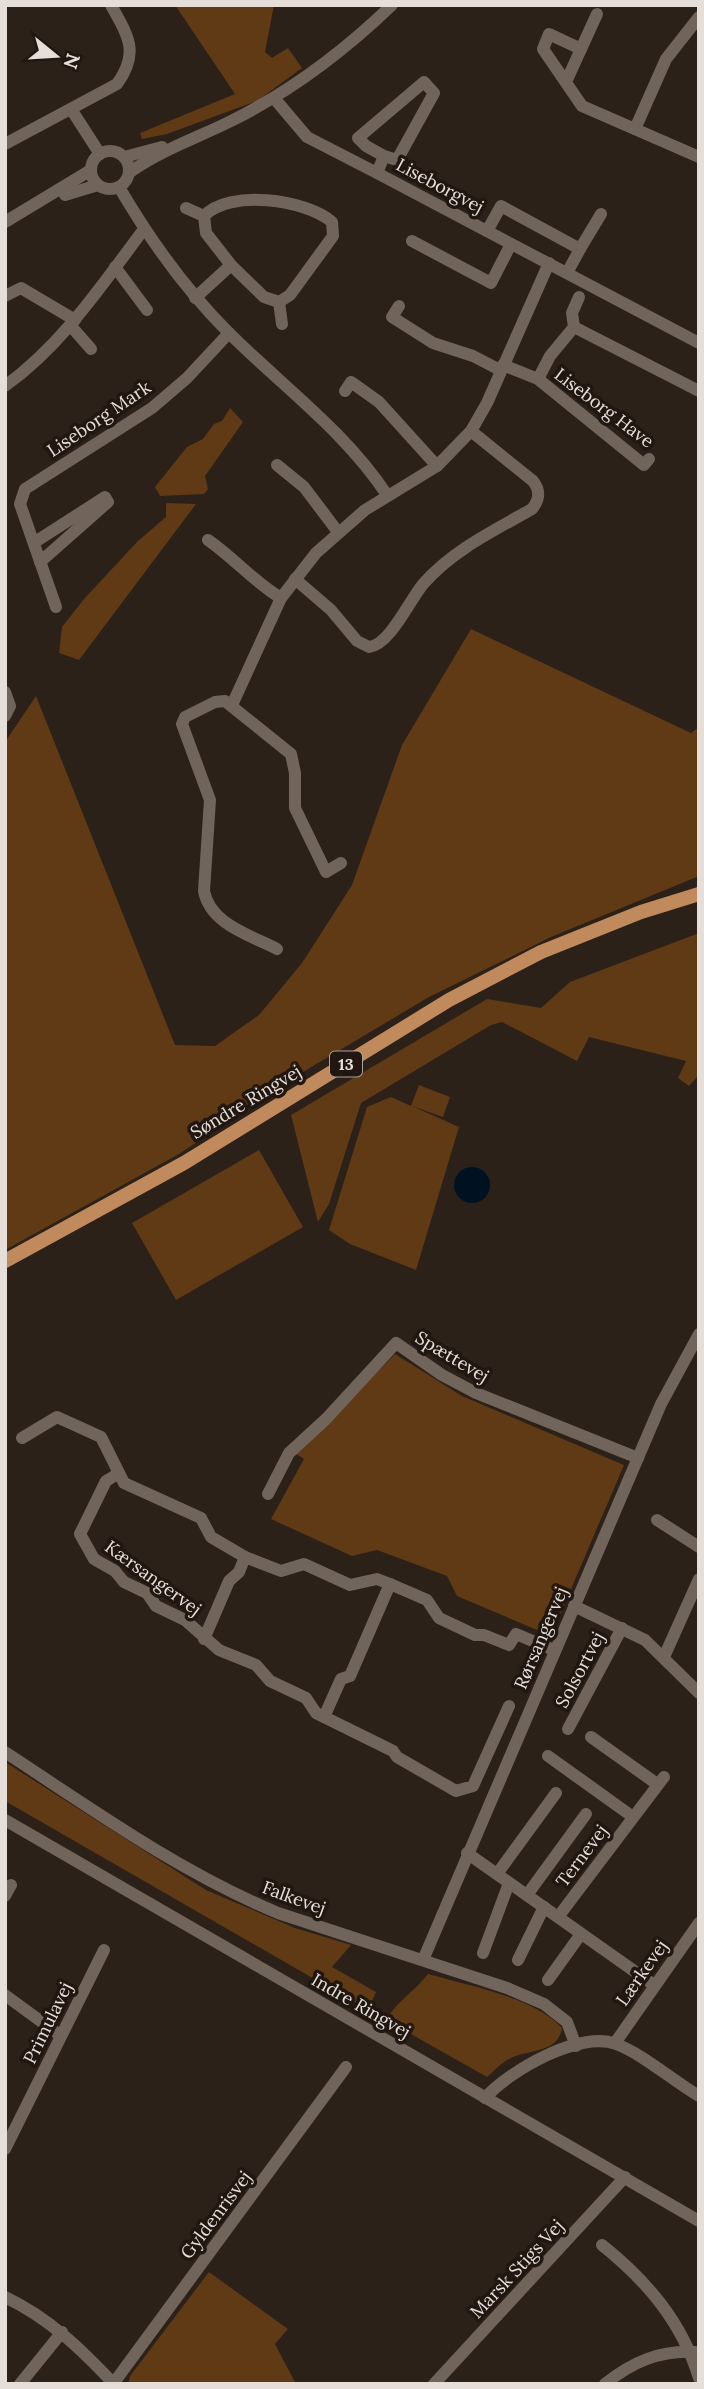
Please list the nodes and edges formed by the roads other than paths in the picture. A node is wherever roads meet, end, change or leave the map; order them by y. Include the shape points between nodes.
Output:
1 (111, 5) edge
2 (392, 5) edge
3 (597, 14) dead end
4 (699, 17) edge
5 (581, 49) junction
6 (566, 82) junction
7 (274, 98) junction
8 (71, 109) junction
9 (635, 129) junction
10 (183, 142) junction
11 (5, 144) edge
12 (100, 154) junction
13 (384, 156) junction
14 (699, 156) edge
15 (124, 157) junction
16 (91, 170) junction
17 (130, 172) junction
18 (377, 173) junction
19 (98, 185) junction
20 (119, 187) junction
21 (187, 208) dead end
22 (26, 211) junction
23 (601, 214) dead end
24 (204, 216) junction
25 (5, 222) edge
26 (144, 229) junction
27 (487, 231) junction
28 (412, 241) dead end
29 (511, 244) junction
30 (580, 249) junction
31 (549, 263) junction
32 (231, 265) junction
33 (115, 267) junction
34 (567, 273) junction
35 (5, 296) edge
36 (579, 297) dead end
37 (195, 298) junction
38 (279, 302) junction
39 (399, 306) dead end
40 (147, 310) dead end
41 (72, 323) junction
42 (282, 324) dead end
43 (575, 327) junction
44 (229, 333) junction
45 (699, 343) edge
46 (91, 349) dead end
47 (501, 368) junction
48 (538, 379) junction
49 (5, 386) edge
50 (345, 391) dead end
51 (699, 391) edge
52 (471, 431) junction
53 (649, 459) dead end
54 (277, 464) dead end
55 (437, 466) junction
56 (387, 495) junction
57 (338, 532) junction
58 (208, 540) dead end
59 (35, 542) junction
60 (40, 562) junction
61 (295, 579) junction
62 (281, 598) junction
63 (56, 607) dead end
64 (5, 692) edge
65 (232, 705) junction
66 (5, 716) edge
67 (341, 863) dead end
68 (699, 894) edge
69 (277, 949) dead end
70 (5, 1261) edge
71 (699, 1334) edge
72 (22, 1438) dead end
73 (638, 1458) junction
74 (119, 1473) junction
75 (268, 1494) dead end
76 (657, 1520) dead end
77 (699, 1546) edge
78 (245, 1557) junction
79 (699, 1579) edge
80 (390, 1584) junction
81 (574, 1606) junction
82 (622, 1628) junction
83 (204, 1639) junction
84 (554, 1650) junction
85 (664, 1657) junction
86 (699, 1693) edge
87 (509, 1706) dead end
88 (324, 1717) junction
89 (568, 1729) dead end
90 (592, 1737) dead end
91 (5, 1752) edge
92 (548, 1756) dead end
93 (473, 1786) junction
94 (556, 1793) dead end
95 (491, 1798) junction
96 (586, 1814) dead end
97 (633, 1816) junction
98 (5, 1820) edge
99 (467, 1853) junction
100 (497, 1874) junction
101 (509, 1883) junction
102 (527, 1895) junction
103 (544, 1907) junction
104 (558, 1917) junction
105 (698, 1925) edge
106 (582, 1934) junction
107 (104, 1950) dead end
108 (482, 1953) dead end
109 (423, 1960) junction
110 (518, 1960) dead end
111 (548, 1980) dead end
112 (654, 1985) junction
113 (5, 1995) edge
114 (61, 2036) junction
115 (615, 2043) junction
116 (576, 2046) junction
117 (346, 2067) dead end
118 (699, 2096) edge
119 (485, 2098) junction
120 (5, 2148) edge
121 (625, 2178) junction
122 (699, 2221) edge
123 (602, 2245) dead end
124 (5, 2297) edge
125 (62, 2332) junction
126 (695, 2352) edge
127 (699, 2378) edge
128 (113, 2383) edge
129 (20, 2384) edge
130 (433, 2384) edge
131 (605, 2384) edge

1 - 8 street via 128,35 130,62 117,84
2 - 7 street via 313,74
3 - 5 street
4 - 9 street via 666,59
5 - 6 street
5 - 6 street via 549,34 543,49
6 - 9 street via 582,106
7 - 10 street
7 - 18 street, Liseborgvej via 307,137
8 - 11 street
8 - 12 street
9 - 14 street
10 - 15 street
10 - 17 street
12 - 15 street via 113,151
12 - 16 street
13 - 13 street, Liseborgvej via 397,159 434,93 424,82 358,138
13 - 18 street, Liseborgvej
15 - 17 street
16 - 19 street
16 - 22 street
17 - 20 street
18 - 27 street, Liseborgvej
19 - 20 street
19 - 22 street
20 - 26 street
21 - 24 street
22 - 25 street
23 - 30 street
24 - 32 street via 206,233
24 - 38 street via 219,204 246,200 303,208 332,222 333,236 290,295
26 - 33 street
26 - 37 street
27 - 29 street, Liseborgvej
27 - 30 street, Liseborgvej via 500,206
28 - 29 street via 491,283
29 - 31 street, Liseborgvej
30 - 34 street
31 - 34 street, Liseborgvej
31 - 47 street
32 - 37 street
32 - 38 street via 264,297
33 - 40 street
33 - 41 street
34 - 45 street, Liseborgvej
35 - 41 street via 20,288
36 - 43 street via 572,313
37 - 44 street
38 - 42 street
39 - 47 street, Liseborg Have via 392,317 433,343
41 - 46 street
41 - 49 street
43 - 48 street, Liseborg Have via 550,356
43 - 51 street
44 - 56 street via 351,446
44 - 59 street, Liseborg Mark via 152,408 25,489 20,504
47 - 48 street, Liseborg Have
47 - 52 street
48 - 53 street, Liseborg Have via 644,465
50 - 55 street via 351,382 379,402
52 - 55 street
52 - 61 street via 533,481 538,499 532,509 446,561 425,582 383,643 369,647 357,642 331,610
54 - 57 street via 304,487
55 - 56 street
56 - 57 street
57 - 61 street
58 - 62 street
59 - 60 street, Liseborg Mark
59 - 60 street via 105,497 108,502
60 - 63 street, Liseborg Mark
61 - 62 street
62 - 65 street
64 - 66 street via 10,706
65 - 67 street via 291,754 298,819 326,872
65 - 69 street via 225,701 208,704 185,717 182,724 210,800 204,891 210,910 221,920
68 - 70 main road, Søndre Ringvej / 13 via 541,952 449,1000 184,1163
71 - 73 street, Rørsangervej
72 - 74 street via 57,1417 101,1437
73 - 75 street, Spættevej via 476,1393 442,1376 396,1343 289,1453
73 - 81 street, Rørsangervej
74 - 78 street via 124,1483 201,1518 211,1537
74 - 83 street, Kærsangervej via 106,1481 80,1534 94,1559 147,1593 156,1606 185,1620
76 - 77 street
78 - 80 street via 281,1571 304,1564 350,1585 376,1579
78 - 83 street, Kærsangervej via 229,1581
79 - 85 street
80 - 84 street via 427,1600 439,1618 475,1635 509,1644 516,1634
80 - 88 street via 350,1676 341,1679
81 - 82 street, Solsortvej
81 - 84 street, Rørsangervej
82 - 85 street, Solsortvej
82 - 89 street, Solsortvej
83 - 88 street, Kærsangervej via 256,1665 270,1681 306,1698
84 - 95 street, Rørsangervej
85 - 86 street, Solsortvej
87 - 93 street
88 - 93 street, Kærsangervej via 393,1751 456,1791
90 - 97 street, Ternevej via 661,1780
91 - 109 street, Falkevej via 174,1863 241,1897
92 - 97 street, Ternevej
93 - 95 street, Kærsangervej
94 - 100 street
95 - 99 street, Rørsangervej
96 - 102 street
97 - 104 street, Ternevej
98 - 119 street, Indre Ringvej
99 - 100 street
99 - 109 street, Rørsangervej
100 - 101 street
101 - 102 street
101 - 108 street
102 - 103 street
103 - 104 street
103 - 110 street
104 - 106 street
105 - 112 street, Lærkevej
106 - 111 street
106 - 112 street
107 - 114 street, Primulavej
109 - 116 street, Falkevej via 547,2006 566,2022
112 - 115 street, Lærkevej
113 - 114 street
114 - 120 street, Primulavej
115 - 116 street via 597,2040
115 - 118 street
116 - 119 street via 517,2070
117 - 128 street, Gyldenrisvej
119 - 121 street, Indre Ringvej
121 - 122 street, Indre Ringvej
121 - 130 street, Marsk Stigs Vej
123 - 126 street via 644,2281
124 - 125 street
125 - 128 street
125 - 129 street
126 - 127 street
126 - 131 street via 671,2352 640,2361

